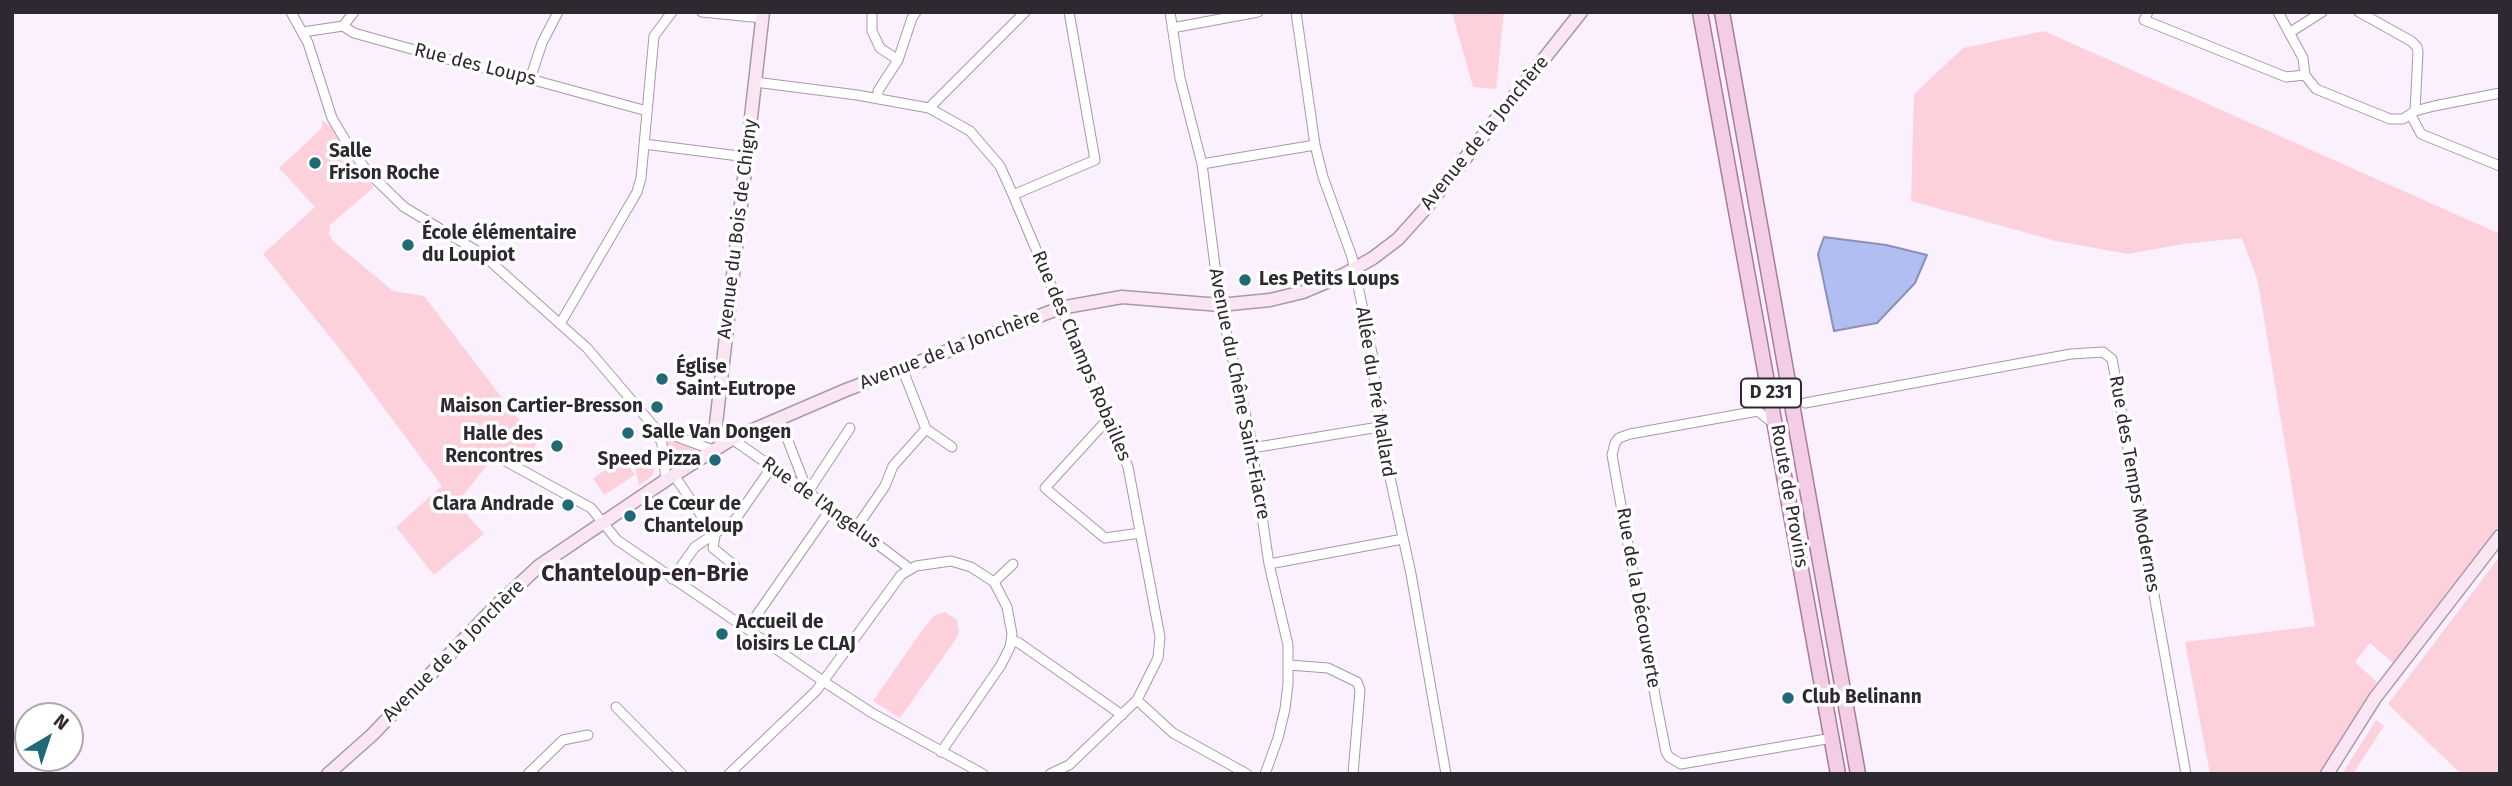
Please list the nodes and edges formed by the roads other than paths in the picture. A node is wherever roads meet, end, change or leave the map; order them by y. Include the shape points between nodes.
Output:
1 (291, 12) edge
2 (354, 12) edge
3 (558, 12) edge
4 (672, 12) edge
5 (702, 12) edge
6 (872, 12) edge
7 (916, 12) edge
8 (1026, 12) edge
9 (1069, 12) edge
10 (1170, 12) edge
11 (1258, 12) edge
12 (1296, 12) edge
13 (1581, 12) edge
14 (1700, 12) edge
15 (1722, 12) edge
16 (2278, 12) edge
17 (2322, 12) edge
18 (2359, 12) edge
19 (762, 15) edge
20 (2142, 16) edge
21 (343, 26) junction
22 (1172, 28) junction
23 (303, 32) junction
24 (2289, 33) junction
25 (898, 60) junction
26 (2305, 75) junction
27 (530, 79) junction
28 (755, 82) junction
29 (2500, 93) edge
30 (878, 98) junction
31 (929, 108) junction
32 (647, 111) junction
33 (2413, 113) junction
34 (644, 144) junction
35 (1315, 145) junction
36 (747, 158) junction
37 (1202, 164) junction
38 (2500, 166) edge
39 (1013, 195) junction
40 (1354, 268) junction
41 (1220, 305) junction
42 (1060, 309) junction
43 (560, 324) junction
44 (902, 368) junction
45 (1789, 388) junction
46 (1771, 391) junction
47 (1805, 403) junction
48 (1758, 411) junction
49 (780, 420) junction
50 (1107, 420) junction
51 (1795, 424) junction
52 (1777, 426) junction
53 (1379, 427) junction
54 (850, 428) dead end
55 (656, 429) junction
56 (926, 429) junction
57 (723, 444) junction
58 (952, 447) dead end
59 (1252, 447) junction
60 (498, 457) dead end
61 (771, 468) junction
62 (670, 478) junction
63 (808, 492) junction
64 (830, 510) junction
65 (602, 522) junction
66 (856, 528) junction
67 (1140, 533) junction
68 (715, 536) junction
69 (2500, 536) edge
70 (1403, 539) junction
71 (1013, 564) dead end
72 (1269, 564) junction
73 (735, 566) dead end
74 (909, 568) junction
75 (672, 579) junction
76 (994, 582) junction
77 (747, 629) junction
78 (1012, 640) junction
79 (1289, 665) junction
80 (823, 681) junction
81 (1136, 700) junction
82 (616, 707) dead end
83 (1122, 715) junction
84 (588, 735) dead end
85 (1832, 738) junction
86 (942, 751) junction
87 (328, 774) edge
88 (528, 774) edge
89 (682, 774) edge
90 (729, 774) edge
91 (983, 774) edge
92 (1051, 774) edge
93 (1247, 774) edge
94 (1265, 774) edge
95 (1353, 774) edge
96 (1446, 774) edge
97 (1839, 774) edge
98 (1858, 774) edge
99 (2186, 774) edge
100 (2327, 774) edge

1 - 23 street
2 - 21 street
3 - 27 street
4 - 32 street via 654,36
5 - 19 street
6 - 25 street via 880,48
7 - 25 street
8 - 31 street
9 - 39 street via 1095,160
10 - 22 street, Avenue du Chêne Saint-Fiacre
11 - 22 street
12 - 35 street, Allée du Pré Mallard
13 - 40 main road, Avenue de la Jonchère via 1425,209 1398,239
14 - 46 main road, Route de Provins / D 231
15 - 45 main road, Route de Provins / D 231
16 - 24 street
17 - 24 street
18 - 33 street via 2417,47
19 - 28 main road, Avenue du Bois de Chigny
20 - 26 street via 2286,77
21 - 23 street
21 - 27 street, Rue des Loups via 354,33
22 - 37 street, Avenue du Chêne Saint-Fiacre
23 - 43 street via 332,118 375,180 404,207 482,254
24 - 26 street via 2303,58
25 - 30 street
26 - 33 street via 2316,89 2390,119
27 - 32 street, Rue des Loups
28 - 30 street, Rue des Champs Robailles
28 - 36 main road, Avenue du Bois de Chigny
29 - 33 street
30 - 31 street, Rue des Champs Robailles
31 - 39 street, Rue des Champs Robailles via 971,131 1000,166
32 - 34 street
33 - 38 street via 2421,134
34 - 36 street
34 - 43 street via 637,192
35 - 37 street
35 - 40 street, Allée du Pré Mallard
36 - 57 main road, Avenue du Bois de Chigny via 716,424
37 - 41 street, Avenue du Chêne Saint-Fiacre
39 - 42 street, Rue des Champs Robailles
40 - 41 main road, Avenue de la Jonchère via 1303,292
40 - 53 street, Allée du Pré Mallard via 1372,353
41 - 42 main road, Avenue de la Jonchère via 1122,297
41 - 59 street, Avenue du Chêne Saint-Fiacre
42 - 44 main road, Avenue de la Jonchère
42 - 50 street, Rue des Champs Robailles
43 - 55 street via 587,348
44 - 49 main road, Avenue de la Jonchère
44 - 56 street
45 - 47 street
45 - 51 main road, Route de Provins / D 231
46 - 48 street
46 - 52 main road, Route de Provins / D 231
47 - 51 street
47 - 99 street, Rue des Temps Modernes via 2071,354 2103,352 2112,359
48 - 52 street
48 - 85 street, Rue de la Découverte via 1630,434 1619,438 1613,448 1666,751 1675,762 1688,764
49 - 57 main road, Avenue de la Jonchère
49 - 63 street
50 - 67 street, Rue des Champs Robailles via 1128,467
50 - 67 street via 1045,488 1105,538
51 - 98 main road, Route de Provins / D 231
52 - 85 main road, Route de Provins / D 231
53 - 59 street
53 - 70 street, Allée du Pré Mallard
54 - 63 street
55 - 57 street, Rue de l'Angelus
55 - 62 street
56 - 58 street
56 - 66 street via 893,466 886,486
57 - 61 street, Rue de l'Angelus
57 - 62 main road, Avenue de la Jonchère
59 - 72 street, Avenue du Chêne Saint-Fiacre
60 - 65 street via 591,508
61 - 63 street, Rue de l'Angelus
61 - 68 street via 735,520
62 - 65 main road, Avenue de la Jonchère
62 - 68 street
63 - 64 street, Rue de l'Angelus
64 - 66 street, Rue de l'Angelus
64 - 77 street
65 - 75 street via 617,540
65 - 87 main road, Avenue de la Jonchère via 539,566
66 - 74 street, Rue de l'Angelus
67 - 81 street, Rue des Champs Robailles via 1160,637 1158,658
68 - 73 street via 713,548
68 - 75 street via 695,547
69 - 100 main road via 2375,698
70 - 72 street
70 - 96 street, Allée du Pré Mallard
71 - 76 street
72 - 79 street, Avenue du Chêne Saint-Fiacre
74 - 76 street via 951,561
74 - 80 street
75 - 77 street
76 - 78 street via 1007,607
77 - 80 street
78 - 83 street
78 - 86 street via 1001,665
79 - 94 street, Avenue du Chêne Saint-Fiacre via 1285,709
79 - 95 street via 1328,668 1357,682
80 - 86 street
80 - 90 street
81 - 83 street, Rue des Champs Robailles
81 - 93 street via 1173,733
82 - 89 street
83 - 92 street, Rue des Champs Robailles via 1069,765
84 - 88 street via 563,740
85 - 97 main road, Route de Provins / D 231
86 - 91 street

